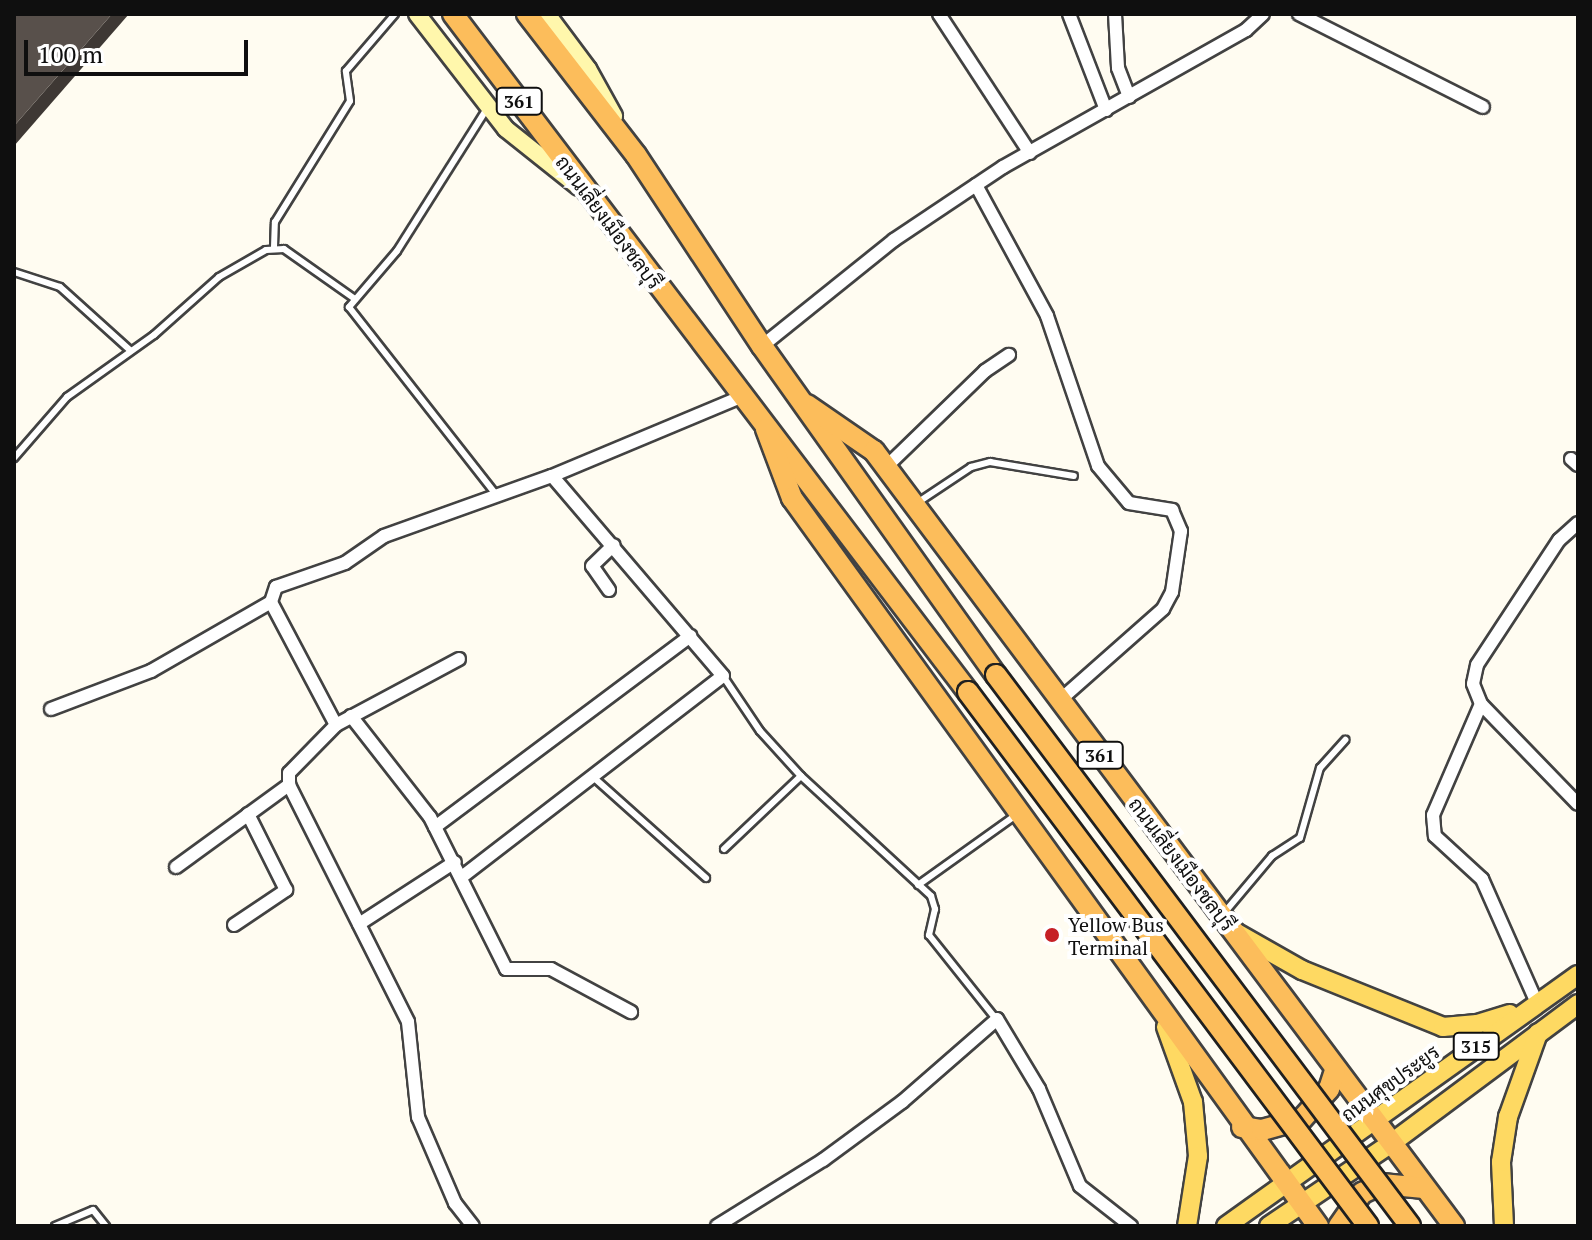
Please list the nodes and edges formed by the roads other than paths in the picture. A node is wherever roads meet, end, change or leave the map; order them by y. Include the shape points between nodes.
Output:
1 (395, 14) edge
2 (417, 14) edge
3 (453, 14) edge
4 (527, 14) edge
5 (547, 14) edge
6 (939, 14) edge
7 (1069, 14) edge
8 (1115, 14) edge
9 (1263, 14) edge
10 (1299, 14) edge
11 (1129, 97) junction
12 (488, 107) junction
13 (1483, 107) dead end
14 (1106, 110) junction
15 (1030, 153) junction
16 (636, 155) junction
17 (976, 185) junction
18 (583, 191) junction
19 (274, 247) junction
20 (14, 272) edge
21 (355, 299) junction
22 (762, 346) junction
23 (130, 350) junction
24 (1009, 355) dead end
25 (741, 397) junction
26 (807, 405) junction
27 (766, 429) junction
28 (14, 458) edge
29 (886, 467) junction
30 (552, 476) junction
31 (1074, 476) dead end
32 (497, 496) junction
33 (914, 505) junction
34 (1578, 523) edge
35 (614, 545) junction
36 (609, 590) dead end
37 (271, 602) junction
38 (690, 636) junction
39 (459, 659) dead end
40 (723, 676) junction
41 (1059, 701) junction
42 (1481, 704) junction
43 (51, 709) dead end
44 (351, 716) junction
45 (336, 725) junction
46 (1345, 740) dead end
47 (589, 774) junction
48 (801, 776) junction
49 (289, 785) junction
50 (1578, 804) edge
51 (1019, 813) junction
52 (248, 814) junction
53 (435, 827) junction
54 (724, 849) dead end
55 (455, 862) junction
56 (176, 867) dead end
57 (463, 876) junction
58 (706, 878) dead end
59 (918, 885) junction
60 (1227, 923) junction
61 (359, 924) junction
62 (234, 925) dead end
63 (1578, 975) edge
64 (1151, 1000) junction
65 (1578, 1004) edge
66 (1531, 1005) junction
67 (631, 1012) dead end
68 (997, 1019) junction
69 (1540, 1031) junction
70 (1335, 1070) junction
71 (1378, 1122) junction
72 (1242, 1127) junction
73 (1393, 1142) junction
74 (1285, 1183) junction
75 (1424, 1188) junction
76 (1300, 1203) junction
77 (55, 1226) edge
78 (106, 1226) edge
79 (473, 1226) edge
80 (717, 1226) edge
81 (1131, 1226) edge
82 (1187, 1226) edge
83 (1226, 1226) edge
84 (1269, 1226) edge
85 (1318, 1226) edge
86 (1339, 1226) edge
87 (1368, 1226) edge
88 (1410, 1226) edge
89 (1454, 1226) edge
90 (1504, 1226) edge

1 - 19 lane via 346,71 350,101 275,222
2 - 12 main road, 361
3 - 18 highway, ถนนเลี่ยงเมืองชลบุรี / 361
4 - 16 highway, ถนนเลี่ยงเมืองชลบุรี / 361
5 - 16 main road, 361 via 588,69
6 - 15 street
7 - 14 street
8 - 11 street via 1118,68
9 - 11 street via 1246,30
10 - 13 street
11 - 14 street
12 - 18 main road, 361 via 506,129
12 - 21 lane via 397,251
14 - 15 street
15 - 17 street
16 - 22 highway, ถนนเลี่ยงเมืองชลบุรี / 361
17 - 22 street via 894,240
17 - 41 street via 1047,316 1098,466 1129,503 1172,510 1181,531 1172,592 1163,609
18 - 25 highway, ถนนเลี่ยงเมืองชลบุรี / 361
19 - 21 lane
19 - 23 lane via 219,277
20 - 23 lane via 60,287
21 - 32 lane via 349,307
22 - 26 highway, ถนนเลี่ยงเมืองชลบุรี / 361
23 - 28 lane via 53,408
24 - 29 street via 985,371
25 - 27 highway, ถนนเลี่ยงเมืองชลบุรี / 361
25 - 30 street
26 - 29 highway, ถนนเลี่ยงเมืองชลบุรี / 361 via 874,451
26 - 88 highway, ถนนเลี่ยงเมืองชลบุรี / 361, bridge via 996,675
27 - 51 highway, ถนนเลี่ยงเมืองชลบุรี / 361 via 792,498
27 - 87 highway, ถนนเลี่ยงเมืองชลบุรี / 361, bridge
29 - 33 highway, ถนนเลี่ยงเมืองชลบุรี / 361
30 - 32 street
30 - 35 street
31 - 33 lane via 990,462 971,467
32 - 37 street via 384,536 345,563 276,587
33 - 41 highway, ถนนเลี่ยงเมืองชลบุรี / 361
34 - 42 street via 1559,540 1477,665 1473,684
35 - 36 street via 592,566
35 - 38 street
37 - 43 street via 151,671
37 - 45 street
38 - 40 street
38 - 53 street
39 - 44 street
40 - 47 street
40 - 48 lane via 760,731
41 - 60 highway, ถนนเลี่ยงเมืองชลบุรี / 361
42 - 50 street
42 - 66 street via 1433,815 1435,836 1482,879
44 - 45 street
44 - 53 street
45 - 49 street via 289,773
46 - 60 lane via 1320,768 1300,838 1272,856
47 - 57 street
47 - 58 lane
48 - 54 lane
48 - 59 lane
49 - 52 street
49 - 61 street
51 - 59 lane
51 - 64 highway, ถนนเลี่ยงเมืองชลบุรี / 361
52 - 56 street
52 - 62 street via 286,890
53 - 55 street
55 - 57 street
55 - 61 street
57 - 67 street via 506,969 551,969
59 - 68 lane via 935,909 929,935
60 - 66 main road via 1302,970 1443,1027 1477,1024
60 - 70 highway, ถนนเลี่ยงเมืองชลบุรี / 361
61 - 79 street via 408,1022 418,1117 455,1203
63 - 66 main road, ถนนศุขประยูร / 315
64 - 72 highway, ถนนเลี่ยงเมืองชลบุรี / 361
64 - 82 main road via 1177,1049 1193,1102 1198,1156
65 - 69 main road, 315
66 - 71 main road, ถนนศุขประยูร / 315
68 - 80 street via 890,1111
68 - 81 street via 1039,1089 1080,1186
69 - 73 main road, 315
69 - 90 main road via 1508,1117 1501,1162
70 - 71 highway, ถนนเลี่ยงเมืองชลบุรี / 361
70 - 72 highway via 1318,1106 1302,1119 1262,1130
71 - 73 highway, ถนนเลี่ยงเมืองชลบุรี / 361
71 - 74 main road, ถนนศุขประยูร / 315
72 - 74 highway, ถนนเลี่ยงเมืองชลบุรี / 361
73 - 75 highway, ถนนเลี่ยงเมืองชลบุรี / 361
73 - 76 main road, 315
74 - 76 highway, ถนนเลี่ยงเมืองชลบุรี / 361
74 - 83 main road, ถนนศุขประยูร / 315
75 - 86 highway via 1382,1184 1362,1193
75 - 89 highway, ถนนเลี่ยงเมืองชลบุรี / 361
76 - 84 main road, 315
76 - 85 highway, ถนนเลี่ยงเมืองชลบุรี / 361
77 - 78 lane via 93,1210

